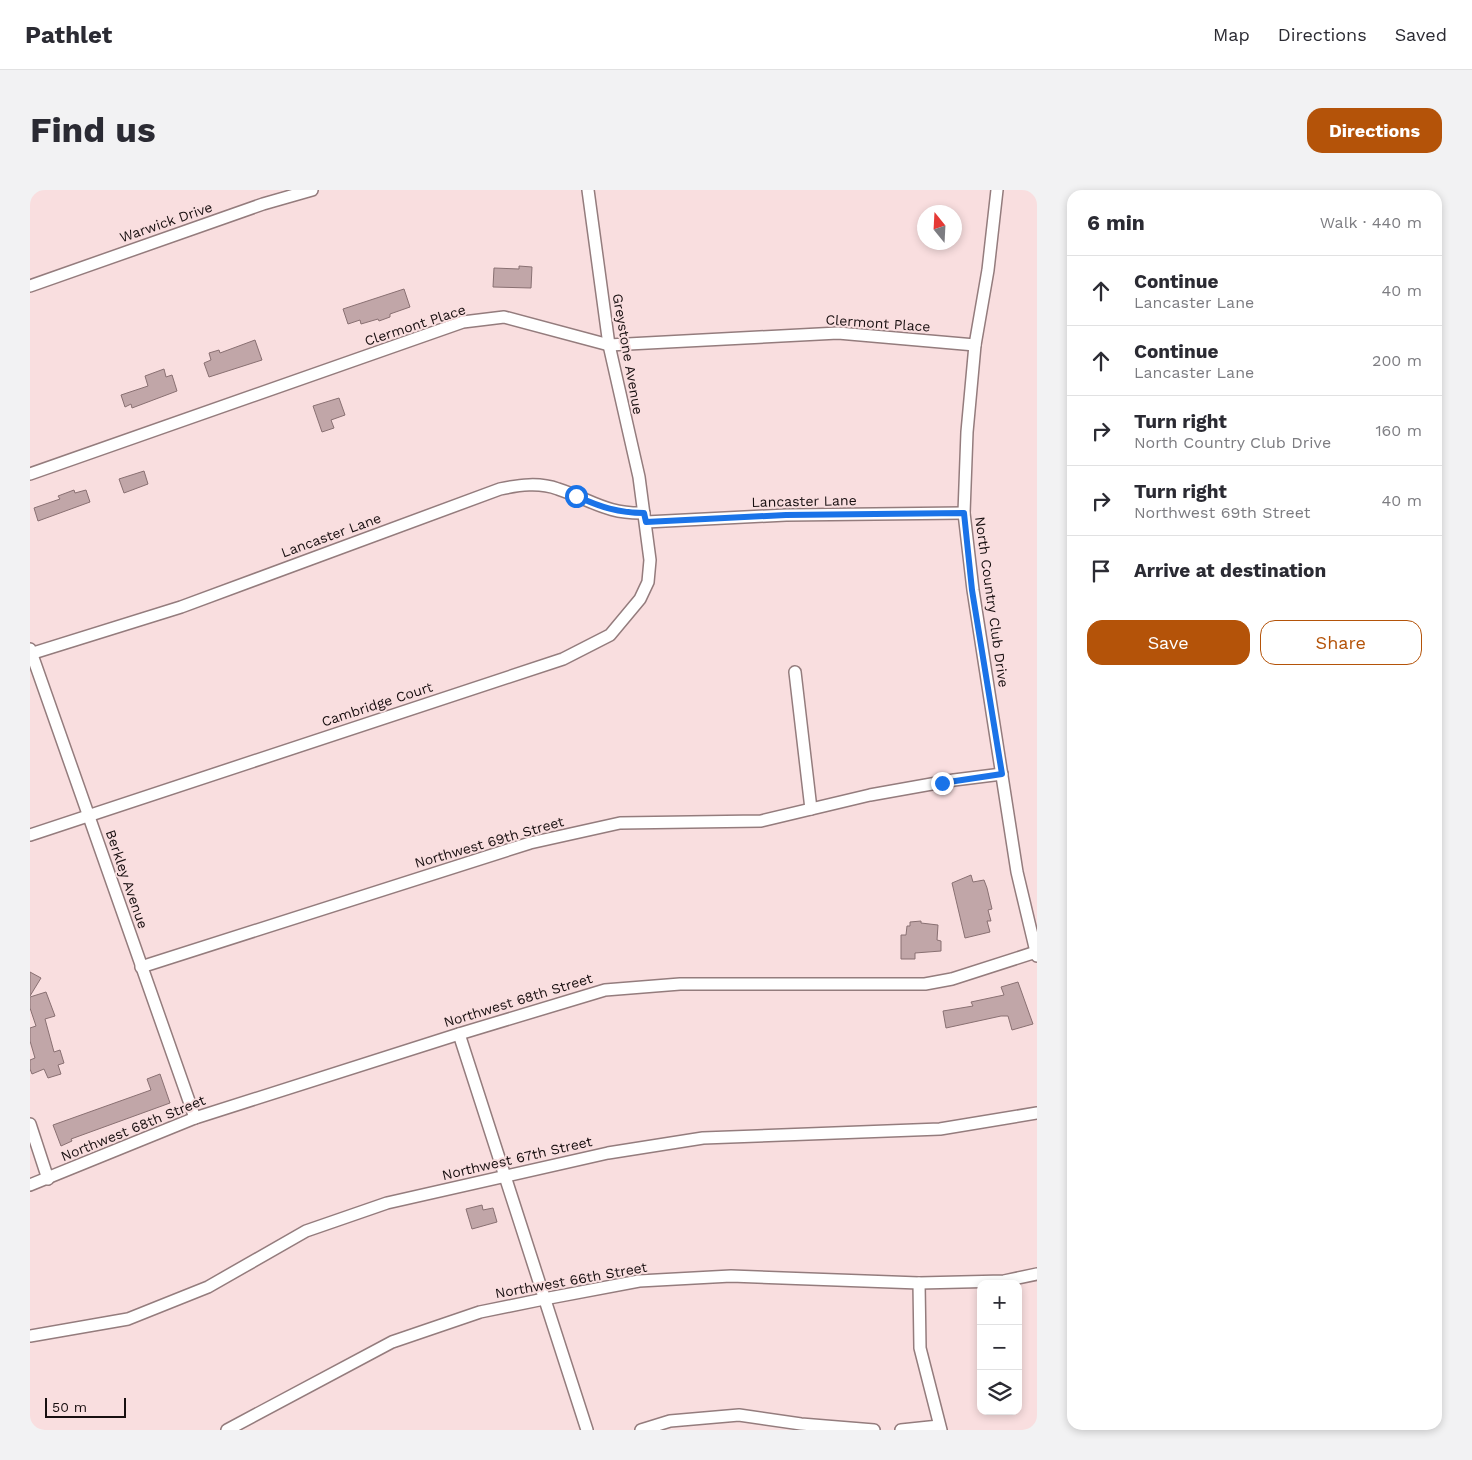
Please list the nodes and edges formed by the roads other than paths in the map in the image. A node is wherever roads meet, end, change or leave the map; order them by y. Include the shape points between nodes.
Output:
1 (312, 190) edge
2 (588, 190) edge
3 (997, 190) edge
4 (30, 286) edge
5 (609, 345) junction
6 (974, 345) junction
7 (30, 474) edge
8 (964, 513) junction
9 (645, 517) junction
10 (31, 652) edge
11 (796, 672) dead end
12 (1002, 774) junction
13 (811, 809) junction
14 (89, 814) junction
15 (30, 835) edge
16 (1036, 954) edge
17 (141, 967) junction
18 (459, 1034) junction
19 (1037, 1113) edge
20 (195, 1118) junction
21 (30, 1124) edge
22 (505, 1177) junction
23 (48, 1179) junction
24 (30, 1185) edge
25 (1037, 1274) edge
26 (919, 1283) junction
27 (544, 1299) junction
28 (30, 1336) edge
29 (801, 1427) edge
30 (940, 1428) edge
31 (227, 1430) edge
32 (587, 1430) edge
33 (641, 1430) edge
34 (874, 1430) edge
35 (901, 1430) edge

1 - 4 street, Warwick Drive via 263,204
2 - 5 street, Greystone Avenue
3 - 6 street, North Country Club Drive via 988,270
5 - 6 street, Clermont Place via 838,333
5 - 7 street, Clermont Place via 504,317 464,322
5 - 9 street, Greystone Avenue
6 - 8 street, North Country Club Drive
8 - 9 street, Lancaster Lane
8 - 12 street, North Country Club Drive via 972,590
9 - 10 street, Lancaster Lane via 603,508 558,488 519,485 500,489 181,607
9 - 14 street, Cambridge Court via 650,560 648,582 640,599 610,635 564,659
10 - 14 street, Berkley Avenue
11 - 13 street
12 - 13 street, Northwest 69th Street via 870,795
12 - 16 street, North Country Club Drive via 1017,872
13 - 17 street, Northwest 69th Street via 762,821 620,823 530,843
14 - 15 street, Cambridge Court
14 - 17 street, Berkley Avenue
16 - 18 street, Northwest 68th Street via 924,984 680,984 605,990
17 - 20 street, Berkley Avenue
18 - 20 street, Northwest 68th Street
18 - 22 street
19 - 22 street, Northwest 67th Street via 940,1129 703,1138 608,1153
20 - 23 street, Northwest 68th Street
21 - 23 street
22 - 27 street
22 - 28 street, Northwest 67th Street via 386,1203 306,1232 208,1287 128,1318
23 - 24 street, Northwest 68th Street
25 - 26 street, Northwest 66th Street via 1004,1281
26 - 27 street, Northwest 66th Street via 731,1276 639,1281
26 - 30 street via 920,1348
27 - 31 street, Northwest 66th Street via 480,1312 392,1342
27 - 32 street
29 - 33 street via 739,1415 670,1421
29 - 34 street
30 - 35 street

